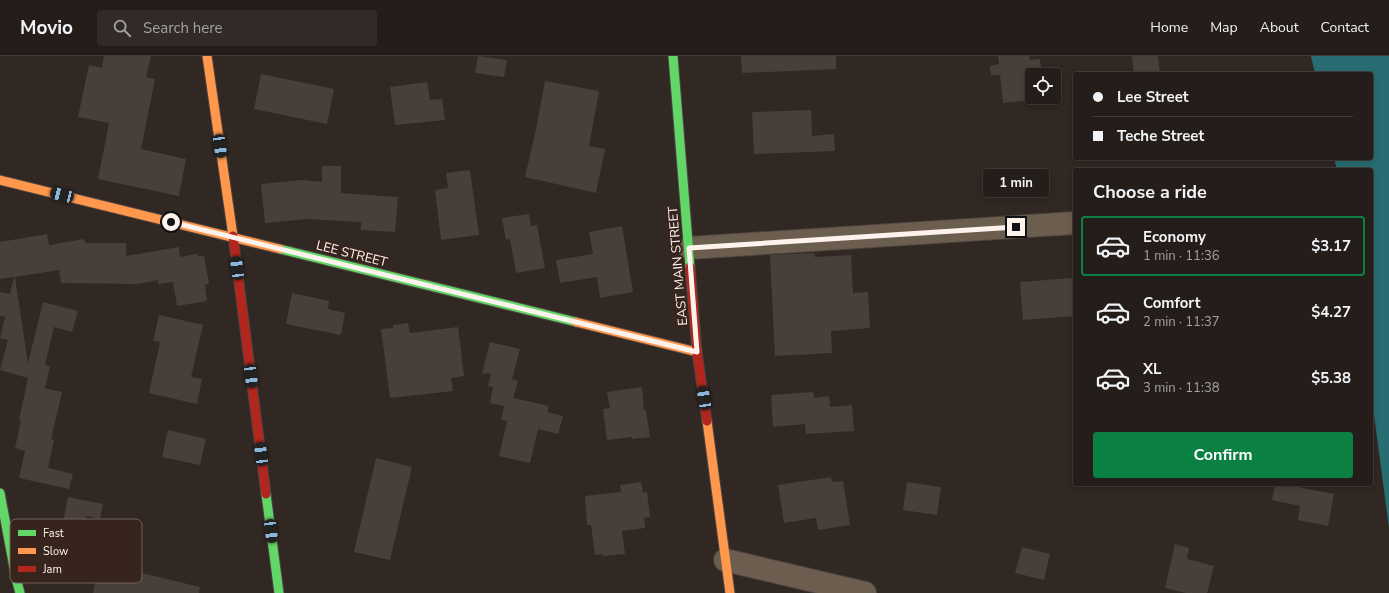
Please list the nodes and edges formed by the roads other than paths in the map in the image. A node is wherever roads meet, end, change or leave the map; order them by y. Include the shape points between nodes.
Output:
1 (207, 56) edge
2 (673, 56) edge
3 (0, 180) edge
4 (1073, 223) edge
5 (233, 237) junction
6 (689, 248) junction
7 (697, 352) junction
8 (0, 492) edge
9 (10, 546) edge
10 (725, 560) junction
11 (17, 583) edge
12 (20, 593) edge
13 (279, 593) edge
14 (730, 593) edge
15 (865, 593) edge

1 - 5 street
2 - 6 street, EAST MAIN STREET
3 - 5 street, LEE STREET
4 - 6 street
5 - 7 street, LEE STREET
5 - 13 street
6 - 7 street, EAST MAIN STREET
7 - 10 street, EAST MAIN STREET
8 - 9 street
10 - 14 street, EAST MAIN STREET
10 - 15 street
11 - 12 street

